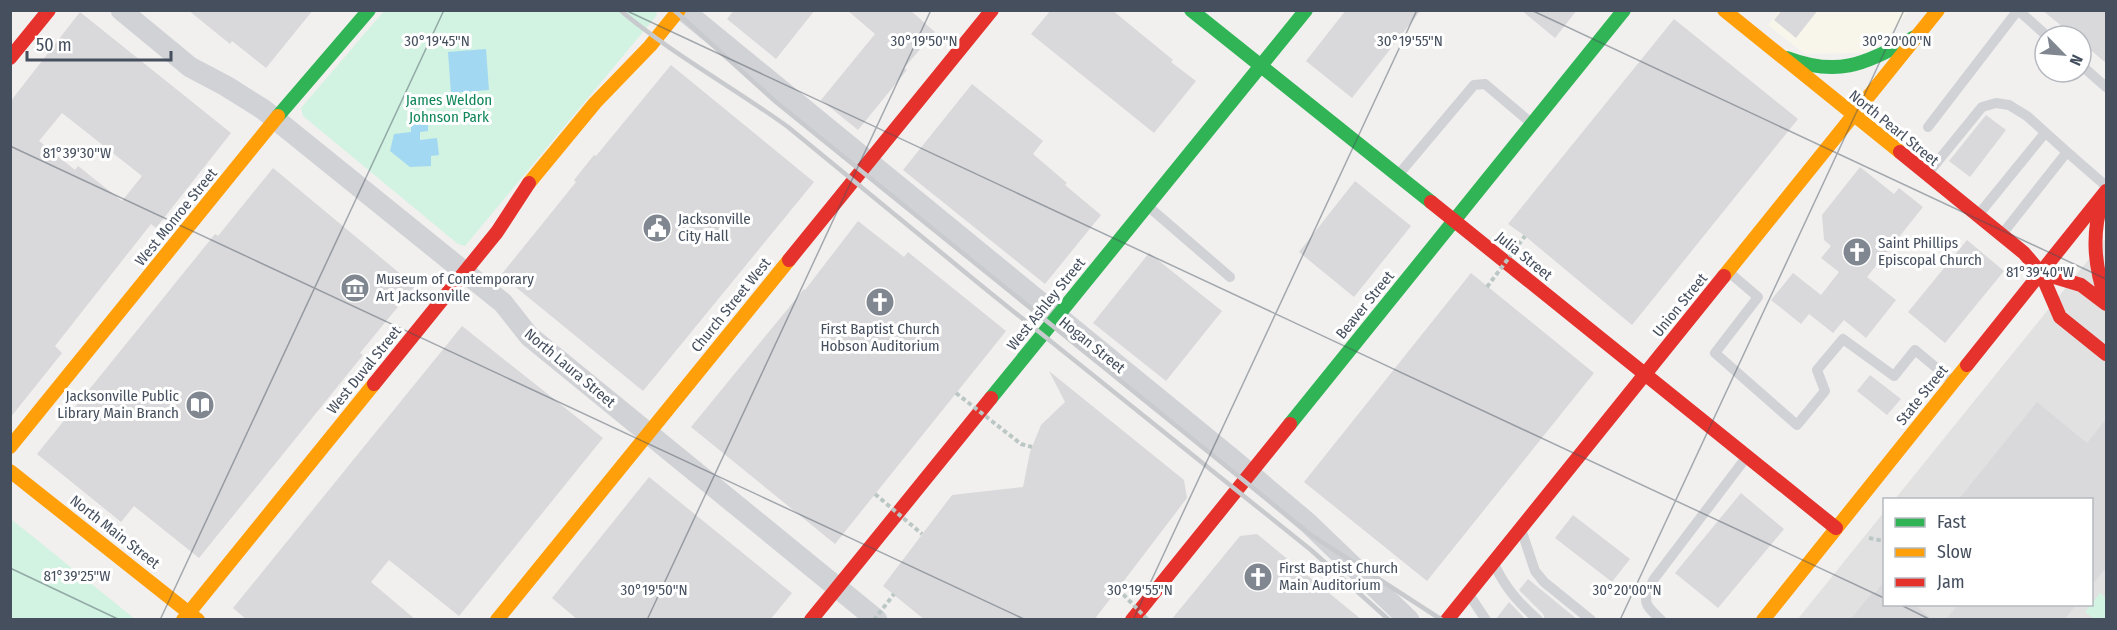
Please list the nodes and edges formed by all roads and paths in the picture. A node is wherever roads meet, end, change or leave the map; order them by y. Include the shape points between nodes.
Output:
1 (49, 10) edge
2 (121, 10) edge
3 (369, 10) edge
4 (681, 10) edge
5 (992, 10) edge
6 (1191, 10) edge
7 (1306, 10) edge
8 (1624, 10) edge
9 (1724, 10) edge
10 (1938, 10) edge
11 (2018, 10) edge
12 (2034, 24) edge
13 (1917, 36) junction
14 (1780, 56) junction
15 (10, 58) edge
16 (1260, 67) junction
17 (2093, 76) edge
18 (2106, 87) edge
19 (1854, 116) junction
20 (276, 119) junction
21 (1532, 124) junction
22 (1928, 127) dead end
23 (2045, 133) junction
24 (2067, 152) junction
25 (868, 163) junction
26 (1926, 175) junction
27 (1398, 176) junction
28 (2106, 190) edge
29 (1147, 206) junction
30 (1978, 216) junction
31 (1454, 221) junction
32 (2001, 235) junction
33 (1525, 236) dead end
34 (1728, 271) junction
35 (465, 272) junction
36 (2041, 273) junction
37 (1230, 277) dead end
38 (1487, 287) dead end
39 (2106, 303) edge
40 (1057, 317) junction
41 (2106, 354) edge
42 (1645, 375) junction
43 (1953, 382) junction
44 (956, 393) dead end
45 (648, 434) junction
46 (10, 447) edge
47 (1032, 447) dead end
48 (1747, 458) junction
49 (10, 471) edge
50 (1250, 474) junction
51 (876, 494) dead end
52 (1836, 528) junction
53 (1521, 529) junction
54 (922, 534) dead end
55 (1869, 538) dead end
56 (1883, 541) edge
57 (1493, 562) junction
58 (838, 587) junction
59 (1118, 589) dead end
60 (1468, 593) junction
61 (894, 594) dead end
62 (190, 617) edge
63 (497, 620) edge
64 (811, 620) edge
65 (876, 620) edge
66 (1132, 620) edge
67 (1148, 620) edge
68 (1409, 620) edge
69 (1447, 620) edge
70 (1486, 620) edge
71 (1538, 620) edge
72 (1591, 620) edge
73 (1661, 620) edge
74 (1763, 620) edge

1 - 15 street
2 - 20 street, North Laura Street via 190,67
3 - 20 street, West Monroe Street
4 - 25 street, Hogan Street
4 - 35 street, West Duval Street via 595,103 528,185 504,224
5 - 25 street, Church Street West via 977,20
6 - 16 street, Julia Street via 1209,20
7 - 16 street, West Ashley Street
8 - 21 street, Beaver Street
9 - 14 street, North Pearl Street
10 - 13 street, Union Street
11 - 12 lane
11 - 22 lane
13 - 14 street via 1862,63 1838,68 1810,66
13 - 19 street, Union Street
14 - 19 street, North Pearl Street
16 - 27 street, Julia Street
16 - 29 street, West Ashley Street
17 - 18 lane
19 - 26 street, North Pearl Street
19 - 34 street, Union Street
20 - 35 street, North Laura Street
20 - 46 street, West Monroe Street
21 - 27 lane via 1485,84 1473,85
21 - 31 street, Beaver Street
23 - 24 lane
23 - 26 lane via 2009,105 1982,107
23 - 30 lane
24 - 28 lane
24 - 32 lane
25 - 40 street, Hogan Street
25 - 45 street, Church Street West
26 - 30 street, North Pearl Street
27 - 31 street, Julia Street
28 - 36 street, State Street
28 - 39 street via 2096,218 2094,247
29 - 37 lane
29 - 40 street, West Ashley Street
30 - 32 street, North Pearl Street
31 - 42 street, Julia Street
31 - 50 street, Beaver Street
32 - 36 street, North Pearl Street
33 - 38 path, bridge
34 - 42 street, Union Street
34 - 43 lane via 1758,297 1715,353 1797,425 1825,391 1817,370 1843,339 1894,376 1915,350
35 - 45 street, North Laura Street via 503,303 529,336
35 - 62 street, West Duval Street
36 - 39 street via 2081,285
36 - 41 street, North Pearl Street via 2060,317
36 - 43 street, State Street
40 - 50 street, Hogan Street
40 - 58 street, West Ashley Street
42 - 48 street, Julia Street
42 - 53 street, Union Street
43 - 52 street, State Street
44 - 47 path, bridge via 1021,444
45 - 58 street, North Laura Street
45 - 63 street, Church Street West
48 - 52 street, Julia Street
48 - 73 lane via 1646,593 1646,606
49 - 62 street, North Main Street
50 - 66 street, Beaver Street
50 - 68 street, Hogan Street via 1308,523
51 - 54 path, bridge
52 - 74 street, State Street
53 - 57 street, Union Street
53 - 72 lane via 1535,571
55 - 56 path
57 - 60 street, Union Street
57 - 71 lane via 1515,600
58 - 64 street, West Ashley Street
58 - 65 street, North Laura Street
59 - 67 path, bridge
60 - 69 street, Union Street
60 - 70 lane
61 - 65 path, bridge

